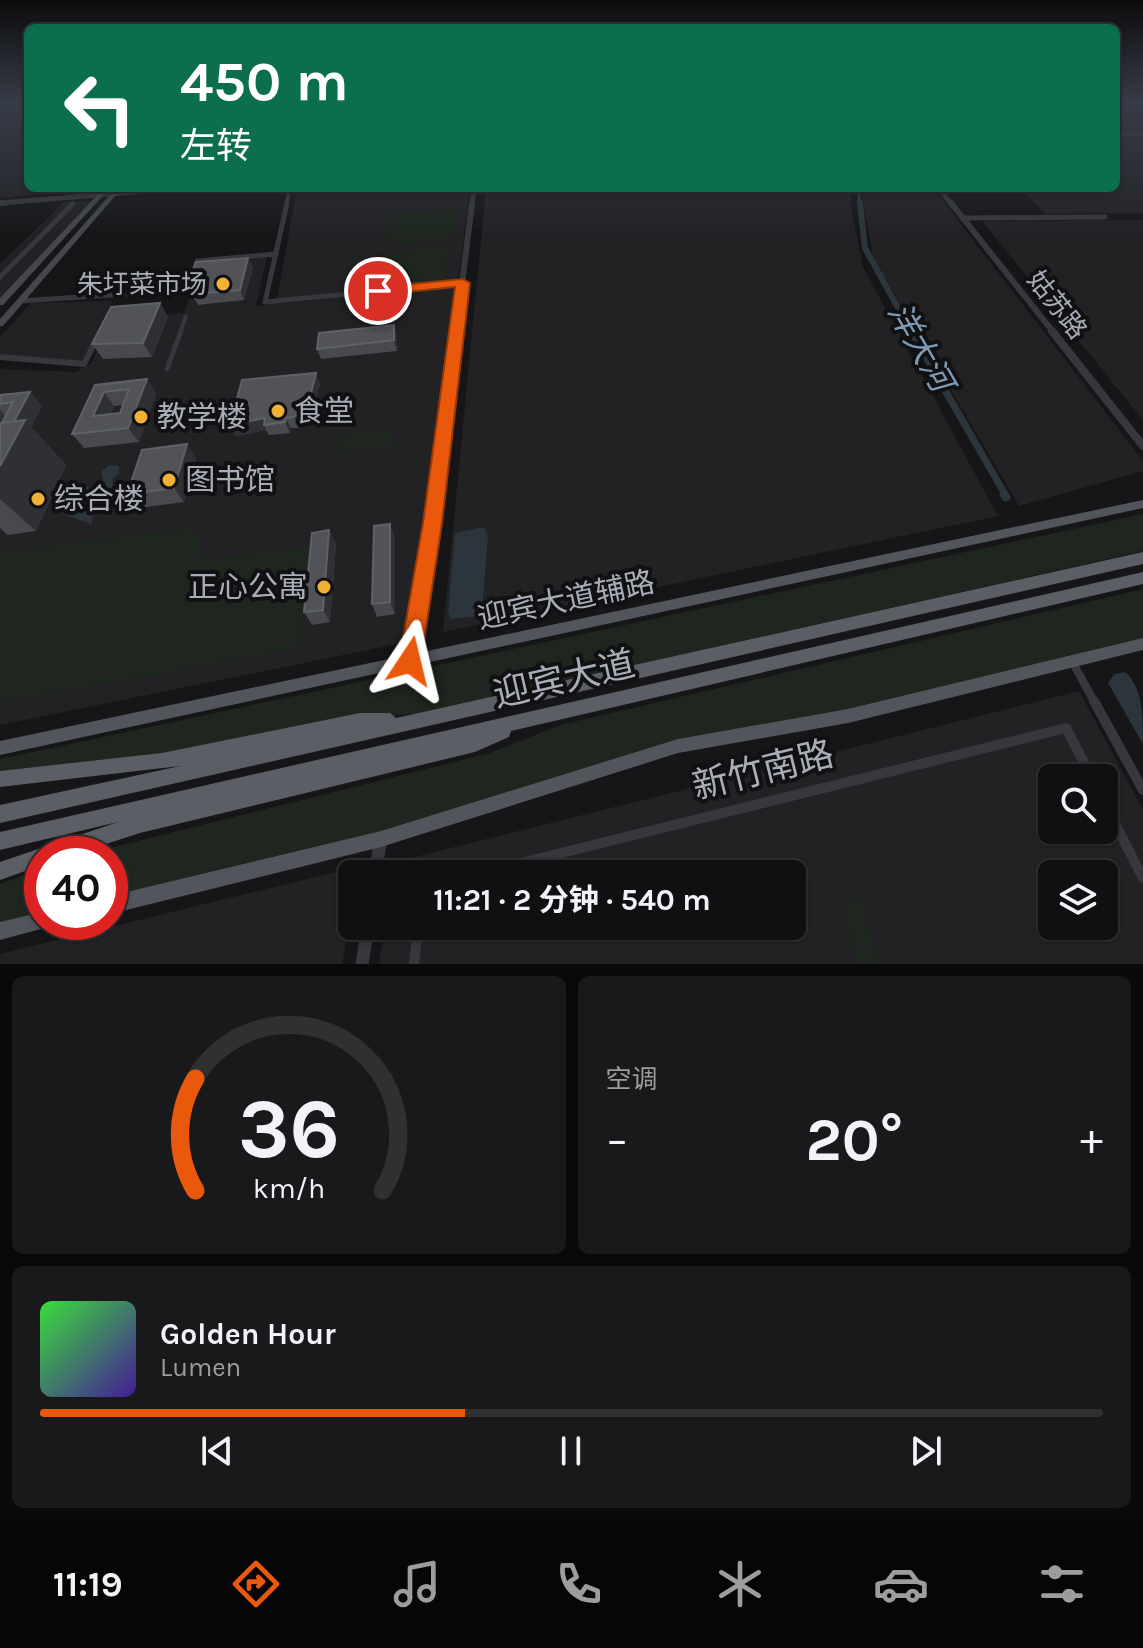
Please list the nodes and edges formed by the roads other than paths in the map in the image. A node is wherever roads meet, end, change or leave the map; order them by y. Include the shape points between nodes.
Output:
1 (95, 192) edge
2 (103, 192) edge
3 (116, 192) edge
4 (289, 192) edge
5 (474, 192) edge
6 (942, 192) edge
7 (0, 203) edge
8 (73, 204) dead end
9 (1105, 217) dead end
10 (963, 218) junction
11 (276, 254) junction
12 (0, 277) edge
13 (463, 283) junction
14 (20, 301) junction
15 (0, 303) edge
16 (186, 316) dead end
17 (0, 324) edge
18 (101, 330) edge
19 (0, 357) edge
20 (167, 369) dead end
21 (1143, 446) edge
22 (1143, 504) edge
23 (1143, 558) edge
24 (1143, 578) edge
25 (1143, 644) edge
26 (410, 661) junction
27 (1073, 663) junction
28 (532, 719) junction
29 (417, 720) junction
30 (0, 748) edge
31 (1085, 764) edge
32 (0, 779) edge
33 (1143, 790) edge
34 (0, 814) edge
35 (1118, 829) edge
36 (103, 836) edge
37 (381, 839) junction
38 (0, 841) edge
39 (377, 860) edge
40 (531, 860) edge
41 (24, 862) edge
42 (0, 871) edge
43 (1143, 878) edge
44 (128, 901) edge
45 (24, 925) edge
46 (0, 931) edge
47 (366, 940) edge
48 (417, 940) edge
49 (362, 964) edge
50 (414, 964) edge

1 - 7 street
2 - 15 main road
3 - 14 main road
4 - 11 street
5 - 13 street
6 - 10 street, 姑苏路
8 - 12 street
9 - 10 street
10 - 21 street, 姑苏路
11 - 13 street via 265,302
11 - 14 street via 197,261 187,290 116,299
13 - 26 street
14 - 17 main road
16 - 20 street
18 - 19 street via 84,364
22 - 26 main road, 迎宾大道辅路
23 - 29 highway, 迎宾大道
24 - 28 highway, 迎宾大道
25 - 27 main road
26 - 30 main road, 迎宾大道辅路
27 - 33 street
27 - 37 main road via 848,716 678,746
28 - 36 highway via 475,744
28 - 38 highway, 迎宾大道
29 - 32 highway via 360,721 162,761
29 - 34 highway, 迎宾大道
31 - 40 street, 新竹南路 via 1066,728
35 - 43 street
37 - 39 street
37 - 44 main road
41 - 42 highway
45 - 46 main road
47 - 49 street
48 - 50 street

